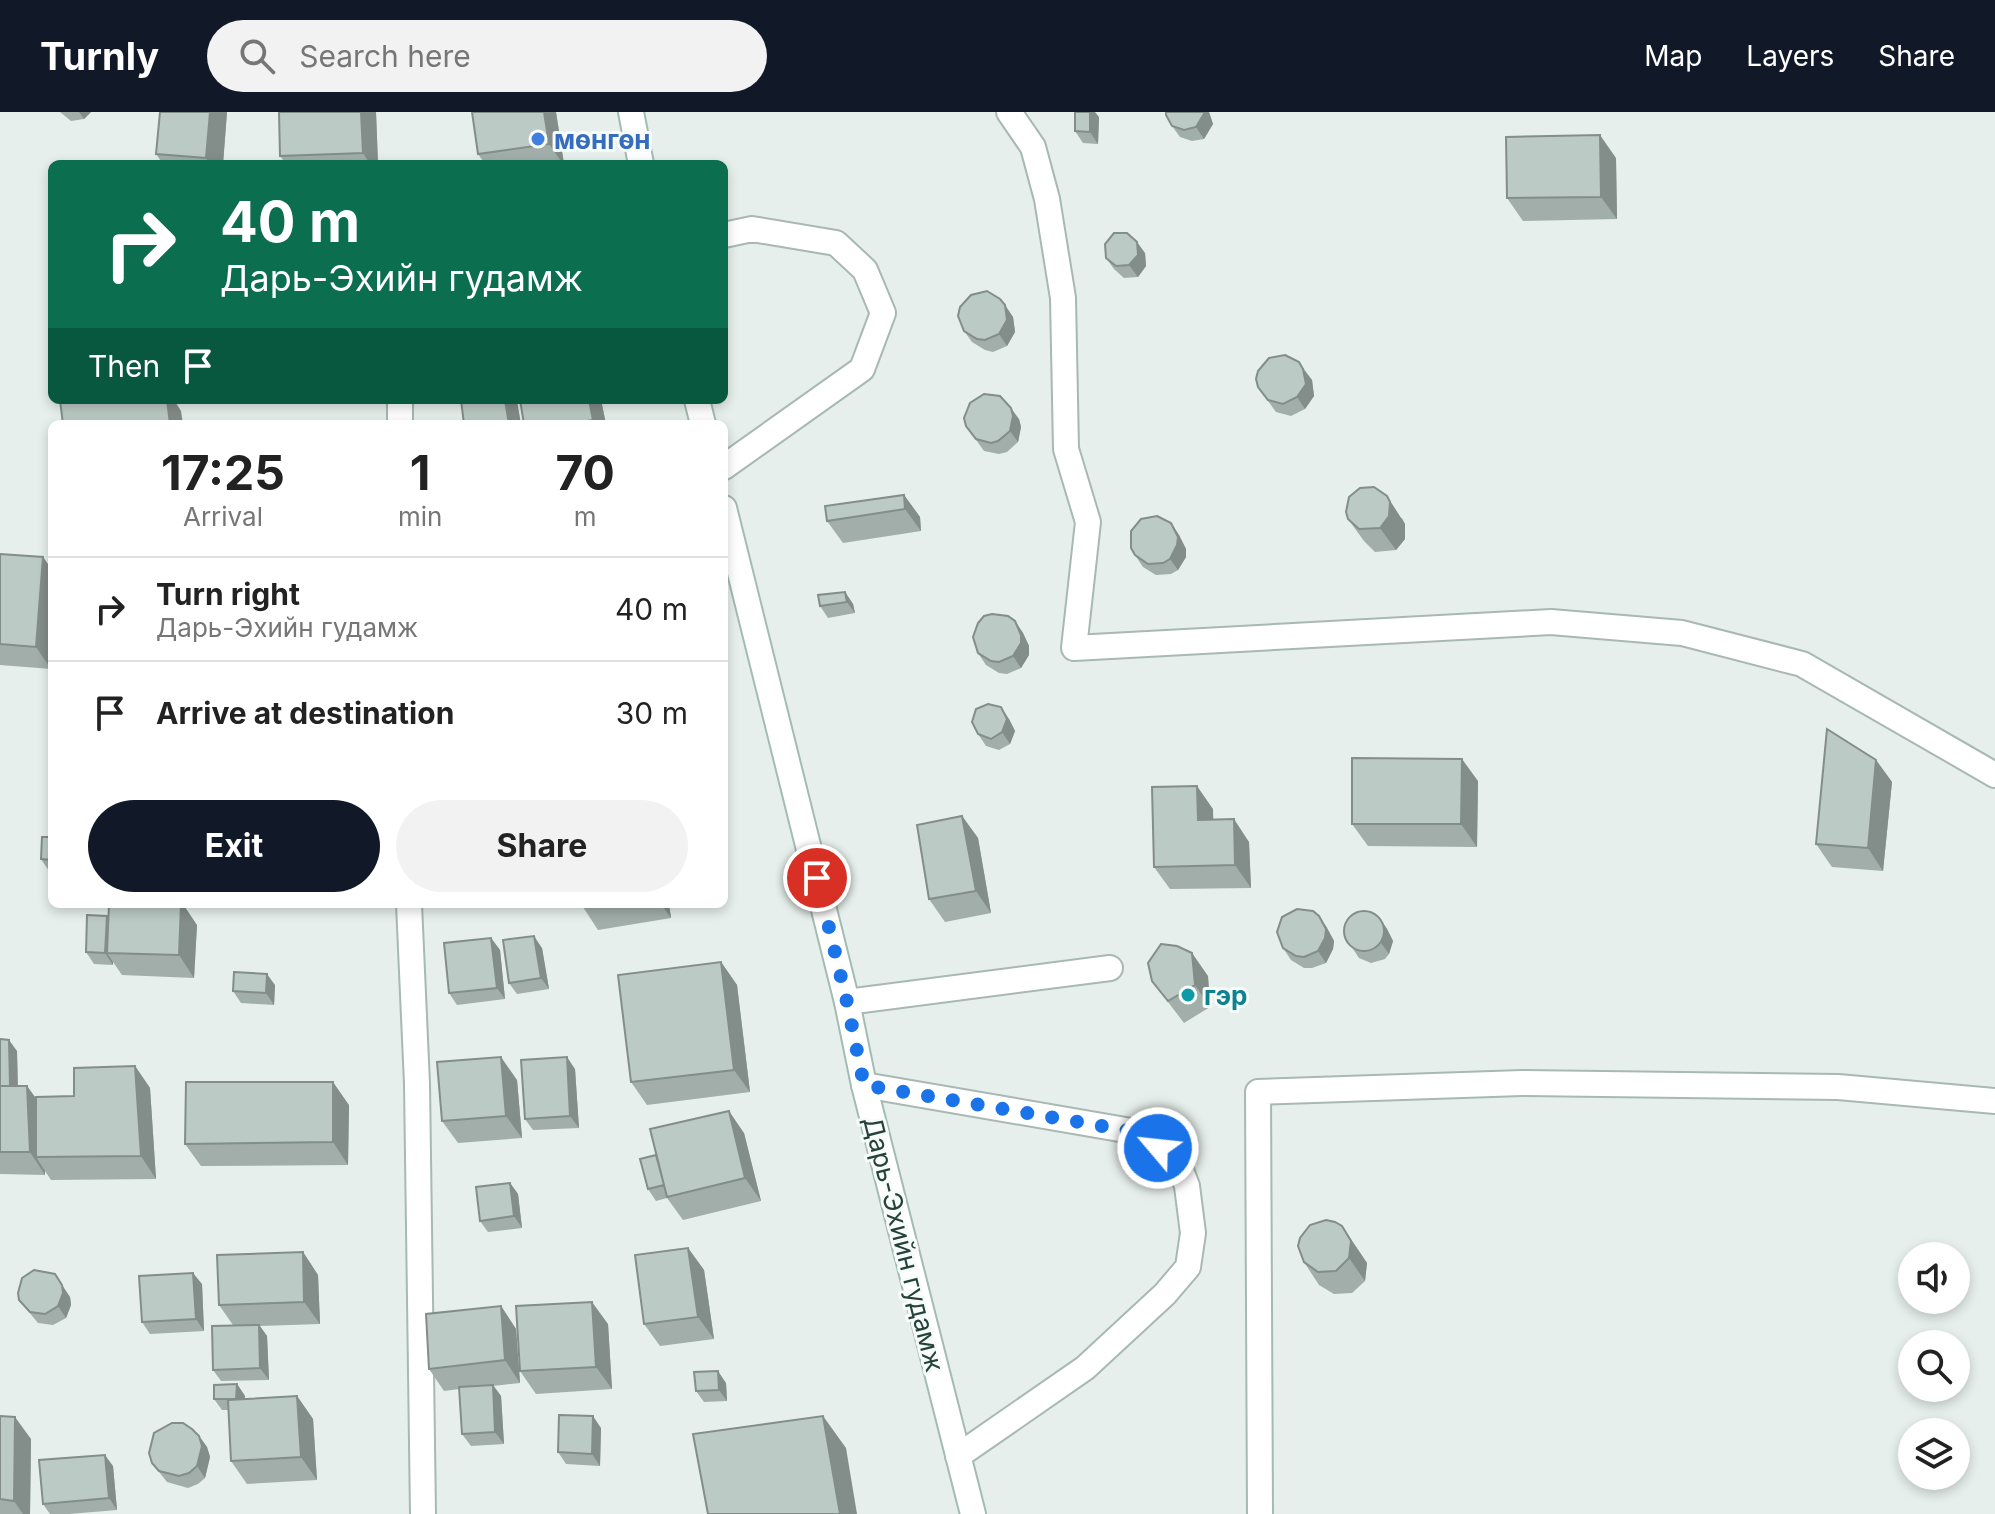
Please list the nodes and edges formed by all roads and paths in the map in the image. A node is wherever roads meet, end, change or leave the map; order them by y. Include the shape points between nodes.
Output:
1 (631, 112) edge
2 (1009, 112) edge
3 (640, 160) edge
4 (728, 234) edge
5 (728, 464) edge
6 (728, 524) edge
7 (1995, 775) edge
8 (409, 908) edge
9 (1110, 968) dead end
10 (847, 1002) junction
11 (864, 1085) junction
12 (1995, 1101) edge
13 (958, 1456) junction
14 (423, 1514) edge
15 (973, 1514) edge
16 (1260, 1514) edge

1 - 3 street
2 - 7 street via 1033,147 1063,298 1066,449 1088,522 1074,648 1551,622 1682,633 1802,664
4 - 5 street via 752,229 836,243 865,270 883,313 862,369
6 - 10 street, Дарь-Эхийн гудамж
8 - 14 street
9 - 10 street
10 - 11 street, Дарь-Эхийн гудамж
11 - 13 street, Дарь-Эхийн гудамж
11 - 13 street via 1137,1132 1179,1165 1187,1186 1193,1233 1188,1267 1085,1368
12 - 16 street via 1838,1087 1552,1083 1258,1092
13 - 15 street, Дарь-Эхийн гудамж

